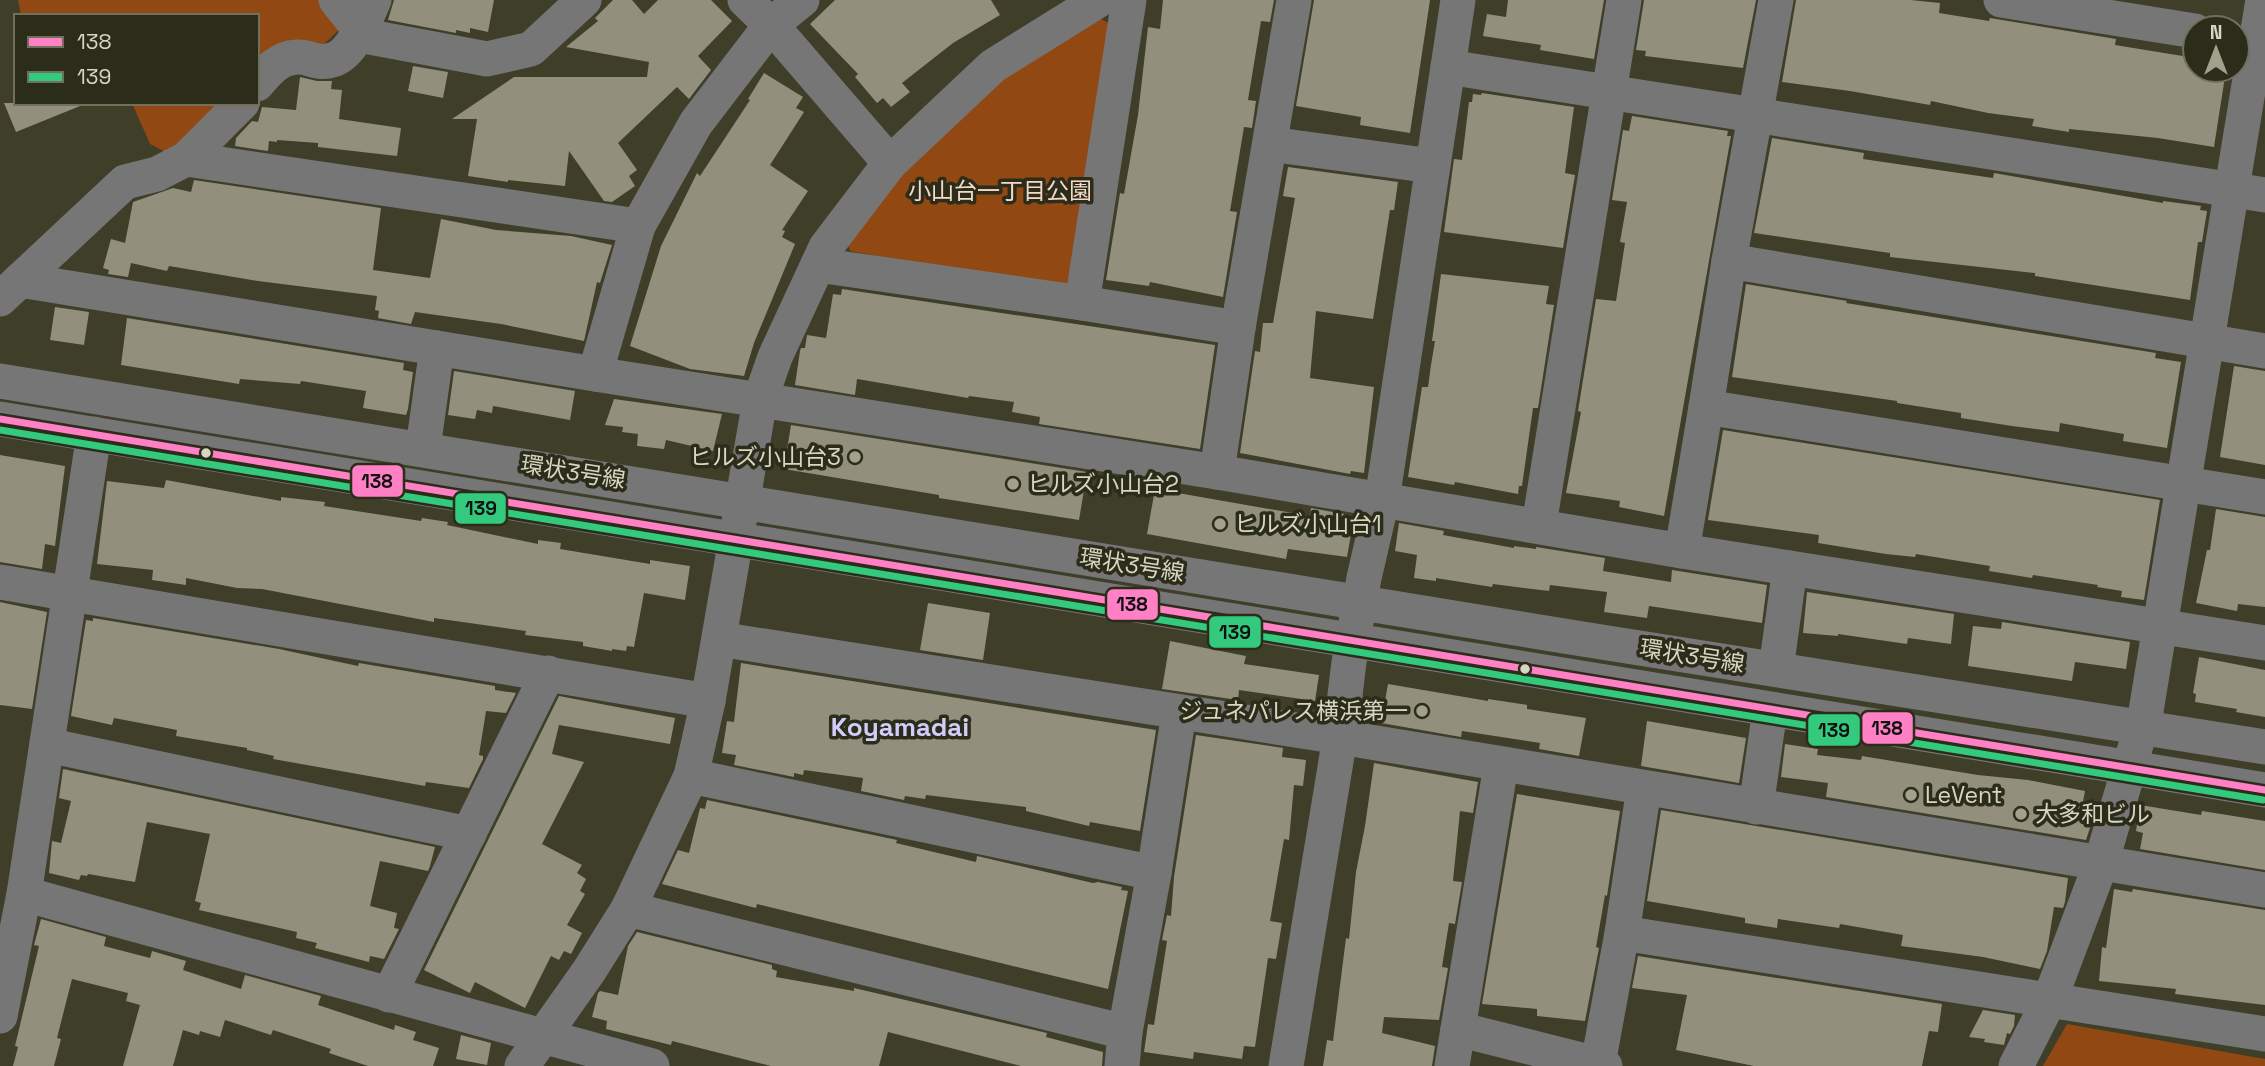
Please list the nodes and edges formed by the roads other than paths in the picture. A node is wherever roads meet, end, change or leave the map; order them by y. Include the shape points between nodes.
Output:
1 (337, 0) edge
2 (584, 0) edge
3 (745, 0) edge
4 (802, 0) edge
5 (1129, 0) edge
6 (1294, 0) edge
7 (1458, 0) edge
8 (1623, 0) edge
9 (1776, 0) edge
10 (2001, 0) edge
11 (2263, 0) edge
12 (1088, 3) edge
13 (365, 22) edge
14 (771, 25) junction
15 (2181, 29) edge
16 (2253, 40) edge
17 (1448, 66) junction
18 (259, 82) edge
19 (1609, 92) junction
20 (240, 105) edge
21 (1756, 114) junction
22 (1270, 144) junction
23 (186, 159) junction
24 (890, 163) junction
25 (1432, 166) junction
26 (2249, 192) edge
27 (638, 226) junction
28 (1729, 261) junction
29 (818, 265) junction
30 (10, 290) edge
31 (1082, 303) junction
32 (1238, 328) junction
33 (2208, 342) junction
34 (437, 348) junction
35 (2265, 351) edge
36 (595, 374) junction
37 (0, 380) edge
38 (760, 400) junction
39 (1706, 407) junction
40 (0, 419) edge
41 (94, 435) junction
42 (422, 448) junction
43 (1217, 472) junction
44 (2184, 483) junction
45 (2265, 497) edge
46 (741, 499) junction
47 (1382, 500) junction
48 (1539, 525) junction
49 (735, 541) junction
50 (1682, 551) junction
51 (1790, 568) junction
52 (0, 582) edge
53 (71, 594) junction
54 (1360, 603) junction
55 (2160, 625) junction
56 (719, 639) junction
57 (1353, 640) junction
58 (2265, 643) edge
59 (1776, 669) junction
60 (548, 673) junction
61 (708, 701) junction
62 (1770, 710) junction
63 (1179, 713) junction
64 (2141, 728) junction
65 (1340, 737) junction
66 (47, 744) junction
67 (2265, 747) edge
68 (1501, 765) junction
69 (2129, 769) junction
70 (691, 776) junction
71 (1644, 788) junction
72 (2265, 790) edge
73 (1756, 807) junction
74 (469, 834) junction
75 (2101, 863) junction
76 (1154, 873) junction
77 (2265, 890) edge
78 (24, 894) junction
79 (628, 909) junction
80 (1622, 933) junction
81 (389, 995) junction
82 (2050, 999) junction
83 (0, 1016) edge
84 (1458, 1029) junction
85 (2265, 1034) edge
86 (544, 1036) junction
87 (1124, 1049) edge
88 (1602, 1065) edge
89 (522, 1066) edge
90 (653, 1066) edge
91 (1286, 1066) edge
92 (1452, 1066) edge
93 (2016, 1066) edge

1 - 13 street
2 - 13 street via 531,49 487,59
3 - 14 street
4 - 14 street
5 - 31 street
6 - 22 street
7 - 17 street
8 - 19 street
9 - 21 street
10 - 15 street
11 - 16 street
12 - 24 street via 993,66
13 - 18 street via 337,59 316,63 298,57 274,64
14 - 24 street
14 - 27 street via 696,123
16 - 26 street
17 - 19 street
17 - 25 street
19 - 21 street
19 - 48 street
20 - 23 street
21 - 26 street
21 - 28 street
22 - 25 street
22 - 32 street
23 - 27 street
23 - 30 street via 157,174 125,182
24 - 29 street via 826,247
25 - 47 street
26 - 33 street
27 - 36 street
28 - 33 street
28 - 39 street
29 - 31 street
29 - 38 street
30 - 34 street
31 - 32 street
32 - 43 street
33 - 35 street
33 - 44 street
34 - 36 street
34 - 42 street
36 - 38 street
37 - 42 street, 環状3号線
38 - 43 street
38 - 46 street
39 - 44 street
39 - 50 street
40 - 41 street, 環状3号線
41 - 49 street, 環状3号線
41 - 53 street
42 - 46 street, 環状3号線
43 - 47 street
44 - 45 street
44 - 55 street
46 - 49 street
46 - 54 street, 環状3号線
47 - 48 street
47 - 54 street
48 - 50 street
49 - 56 street
49 - 57 street, 環状3号線
50 - 51 street
51 - 55 street
51 - 59 street
52 - 53 street
53 - 60 street
53 - 66 street
54 - 57 street
54 - 59 street, 環状3号線
55 - 58 street
55 - 64 street
56 - 61 street
56 - 63 street
57 - 62 street, 環状3号線
57 - 65 street
59 - 64 street, 環状3号線
60 - 61 street
60 - 74 street
61 - 70 street
62 - 69 street, 環状3号線
62 - 73 street
63 - 65 street
63 - 76 street
64 - 67 street, 環状3号線
64 - 69 street
65 - 68 street
65 - 91 street
66 - 74 street
66 - 78 street
68 - 71 street
68 - 84 street
69 - 72 street, 環状3号線
69 - 75 street
70 - 76 street
70 - 79 street
71 - 73 street
71 - 80 street
73 - 75 street
74 - 81 street
75 - 77 street
75 - 82 street
76 - 87 street
78 - 81 street
78 - 83 street
79 - 86 street
79 - 87 street
80 - 82 street
80 - 88 street
81 - 86 street
82 - 85 street
82 - 93 street
84 - 88 street
84 - 92 street
86 - 89 street
86 - 90 street

